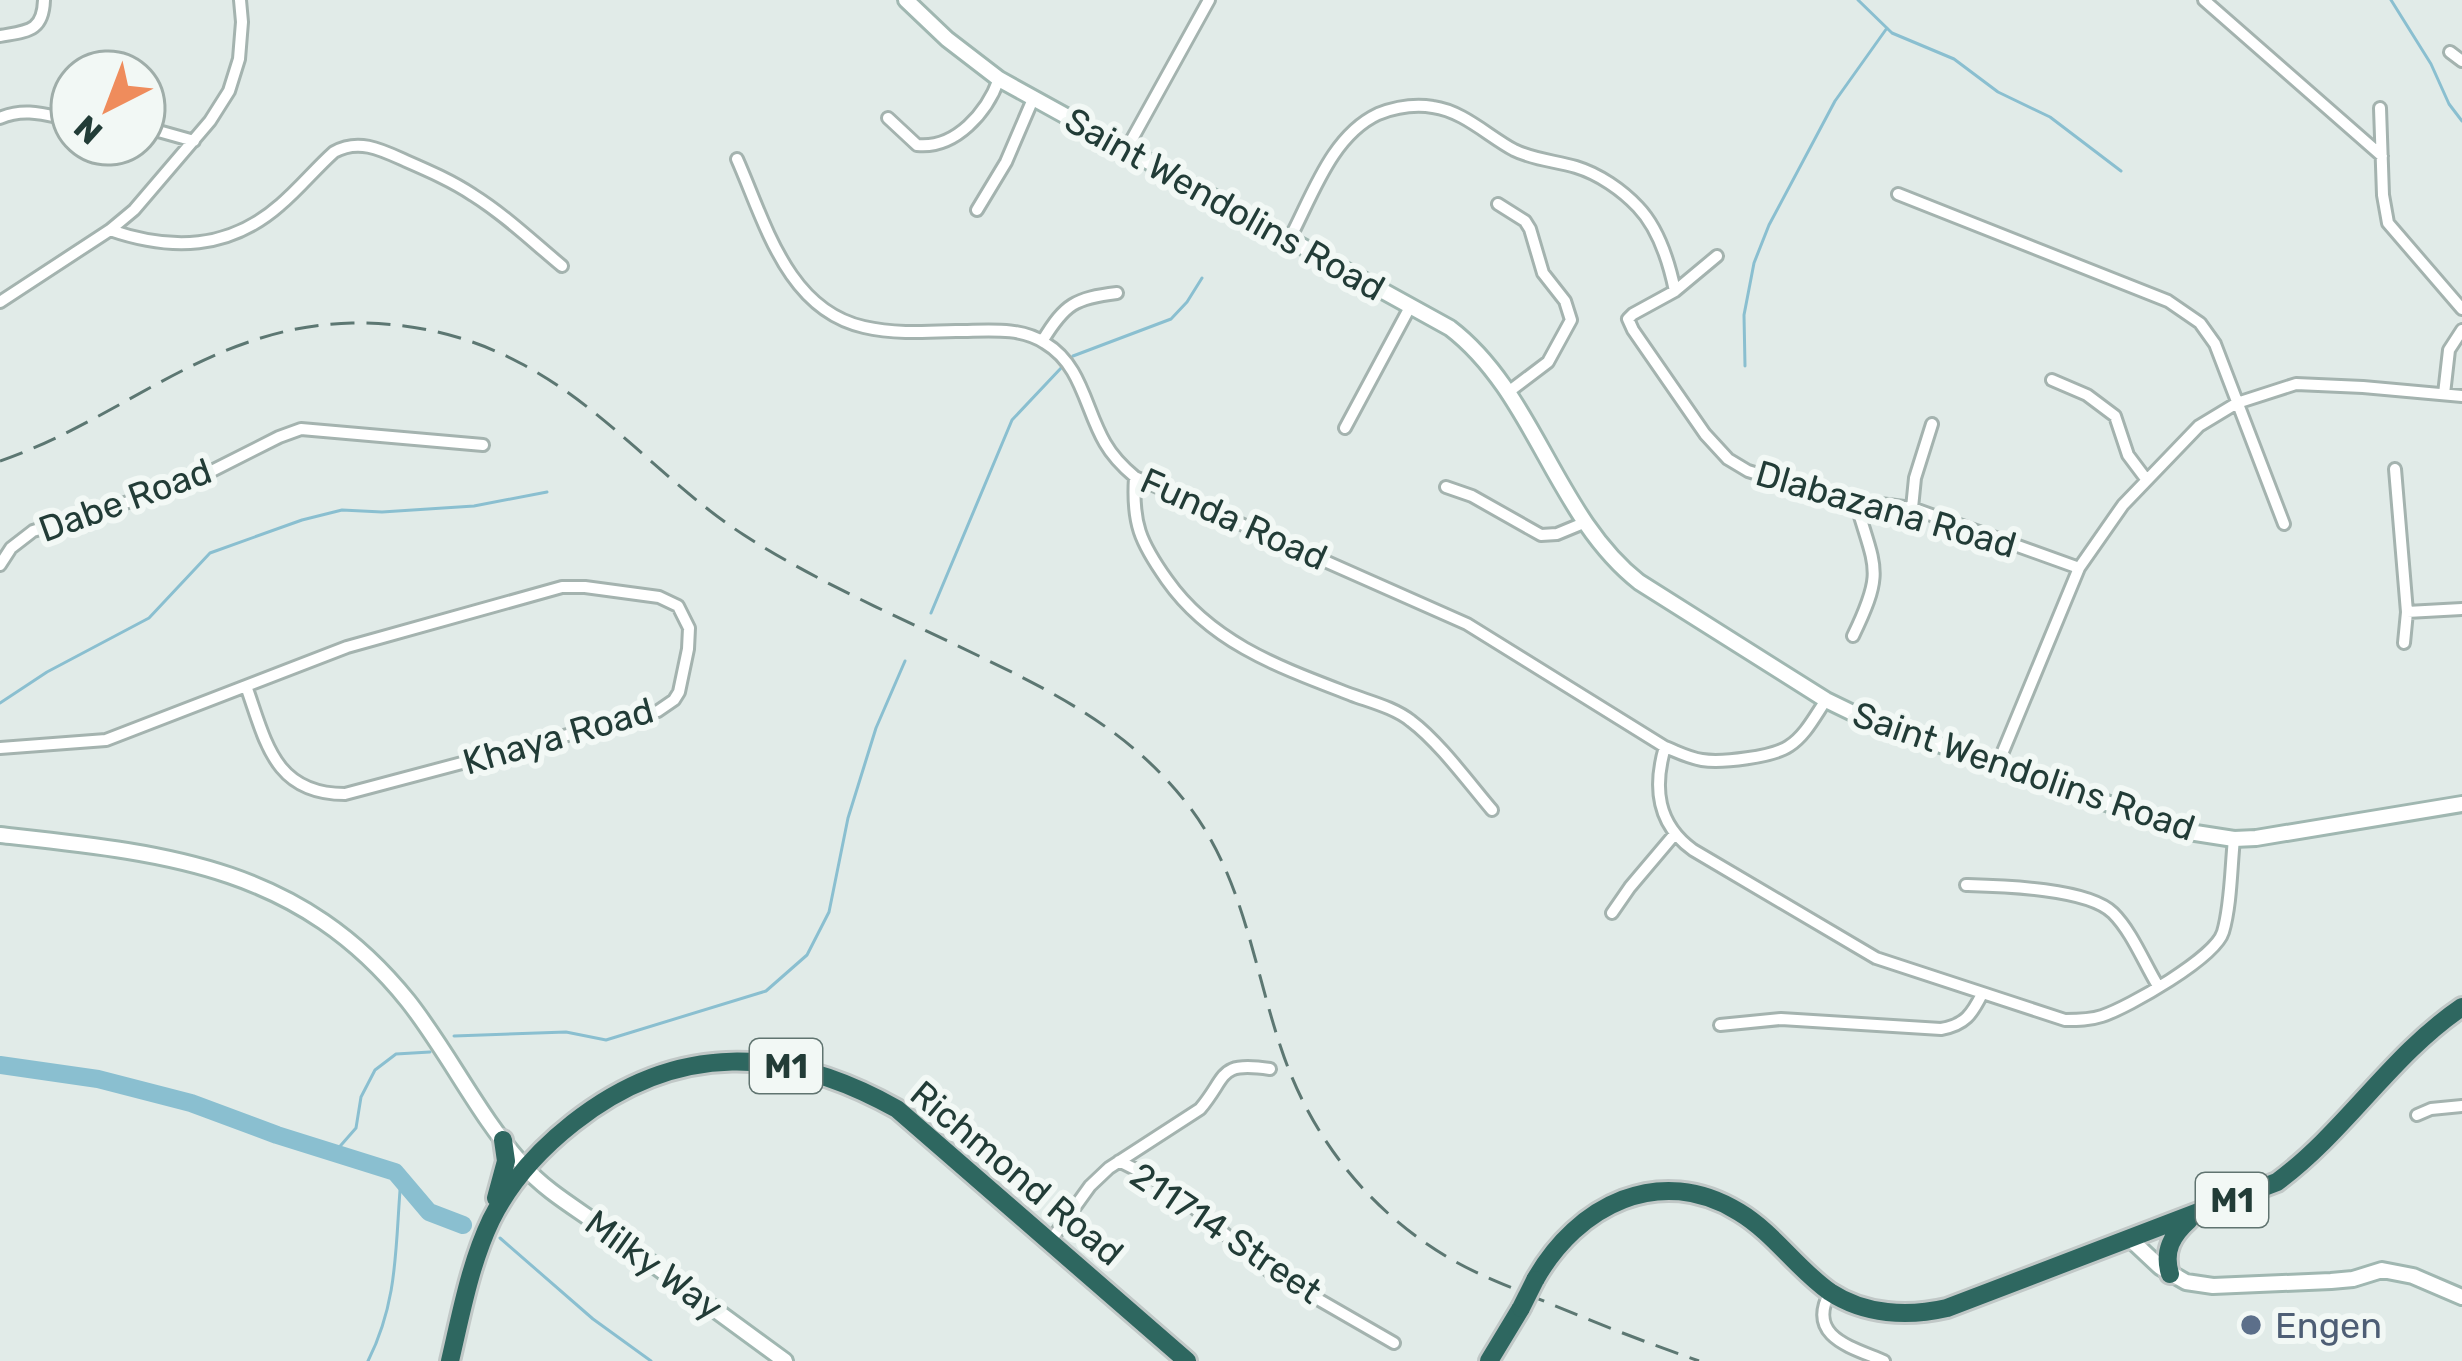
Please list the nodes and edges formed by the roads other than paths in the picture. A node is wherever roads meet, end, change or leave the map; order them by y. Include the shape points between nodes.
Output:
1 (44, 0) edge
2 (240, 0) edge
3 (906, 0) edge
4 (1209, 0) edge
5 (2204, 0) edge
6 (0, 36) edge
7 (2450, 52) dead end
8 (2462, 61) edge
9 (999, 79) junction
10 (1034, 99) junction
11 (2380, 108) dead end
12 (48, 115) edge
13 (0, 118) edge
14 (888, 118) dead end
15 (168, 134) edge
16 (194, 141) junction
17 (1126, 150) junction
18 (2382, 156) junction
19 (737, 159) dead end
20 (1898, 194) dead end
21 (1498, 204) dead end
22 (977, 210) dead end
23 (110, 230) junction
24 (1288, 240) junction
25 (1717, 256) dead end
26 (562, 266) dead end
27 (1675, 291) junction
28 (1117, 293) dead end
29 (0, 302) edge
30 (1410, 307) junction
31 (2462, 309) edge
32 (2462, 330) edge
33 (1042, 340) junction
34 (2052, 380) dead end
35 (1507, 393) junction
36 (2444, 394) junction
37 (2462, 396) edge
38 (2237, 403) junction
39 (1932, 424) dead end
40 (1345, 428) dead end
41 (477, 445) dead end
42 (2396, 469) dead end
43 (1135, 477) junction
44 (2146, 478) junction
45 (1446, 488) dead end
46 (1856, 503) junction
47 (1912, 508) junction
48 (1586, 522) junction
49 (2284, 524) dead end
50 (0, 565) edge
51 (2079, 568) junction
52 (2462, 609) edge
53 (2407, 612) junction
54 (1852, 635) dead end
55 (2404, 643) dead end
56 (246, 686) junction
57 (1826, 700) junction
58 (1666, 747) junction
59 (0, 748) edge
60 (1997, 766) junction
61 (2462, 804) edge
62 (1492, 811) dead end
63 (0, 835) edge
64 (1674, 835) junction
65 (2234, 839) junction
66 (1966, 885) dead end
67 (1612, 913) dead end
68 (2158, 986) junction
69 (1982, 994) junction
70 (2462, 1007) edge
71 (1720, 1025) dead end
72 (1270, 1069) dead end
73 (2462, 1106) edge
74 (2416, 1114) dead end
75 (503, 1140) junction
76 (1119, 1161) junction
77 (525, 1168) junction
78 (2197, 1213) junction
79 (491, 1221) junction
80 (2129, 1238) junction
81 (1049, 1243) junction
82 (2170, 1274) junction
83 (1830, 1292) junction
84 (2462, 1297) edge
85 (1394, 1343) dead end
86 (450, 1361) edge
87 (785, 1361) edge
88 (1187, 1361) edge
89 (1490, 1361) edge
90 (1884, 1361) edge

1 - 6 street via 37,25
2 - 16 street via 229,91
3 - 9 street, Saint Wendolins Road
4 - 17 street
5 - 18 street
7 - 8 street
9 - 10 street, Saint Wendolins Road
9 - 14 street via 980,114 936,145 917,145
10 - 17 street, Saint Wendolins Road
10 - 22 street
11 - 18 street
12 - 13 street via 16,111
15 - 16 street
16 - 23 street
17 - 24 street, Saint Wendolins Road
18 - 31 street via 2389,223
19 - 33 street via 791,276 827,311 882,330 1007,330
20 - 38 street via 2168,302 2210,334
21 - 35 street via 1525,221 1571,320 1548,362
23 - 26 street via 166,244 221,238 266,217 334,152 360,145 476,196
23 - 29 street
24 - 27 street via 1359,125 1410,106 1445,110 1513,149 1588,172 1622,193 1662,246
24 - 30 street, Saint Wendolins Road
25 - 27 street
27 - 46 street, Dlabazana Road via 1628,320 1705,434 1748,471
28 - 33 street via 1078,299
30 - 35 street, Saint Wendolins Road via 1468,342
30 - 40 street
32 - 36 street via 2449,350
33 - 43 street, Funda Road via 1074,371 1104,442
34 - 44 street via 2115,416
35 - 48 street, Saint Wendolins Road
36 - 37 street
36 - 38 street via 2296,384
38 - 44 street via 2199,426
38 - 49 street
39 - 47 street
41 - 50 street, Dabe Road via 301,429 184,485 33,531
42 - 53 street
43 - 58 street, Funda Road via 1454,616
43 - 62 street via 1142,543 1193,613 1265,661 1413,722
44 - 51 street
45 - 48 street via 1541,535
46 - 47 street, Dlabazana Road
46 - 54 street via 1875,572
47 - 51 street, Dlabazana Road
48 - 57 street, Saint Wendolins Road via 1639,583
51 - 60 street
52 - 53 street
53 - 55 street
56 - 56 street, Khaya Road via 347,647 548,589 659,597 678,606 689,628 679,692 658,711 345,794 309,790 284,773
56 - 59 street, Khaya Road via 106,740
57 - 58 street, Funda Road via 1803,734 1775,753 1713,761
57 - 60 street, Saint Wendolins Road
58 - 64 street via 1659,799
60 - 65 street, Saint Wendolins Road via 2140,817
61 - 65 street, Saint Wendolins Road
63 - 75 street, Milky Way via 195,863 322,920 406,999
64 - 67 street
64 - 69 street via 1876,958
65 - 68 street via 2217,943
66 - 68 street via 2103,905
68 - 69 street via 2084,1020
69 - 71 street via 1963,1023 1942,1029 1780,1019
70 - 78 highway, M1 via 2426,1033 2298,1167
72 - 76 street via 1225,1072 1200,1109
73 - 74 street
75 - 77 street, Milky Way
75 - 79 highway
76 - 81 street
76 - 85 street, 211714 Street via 1167,1185 1269,1271
77 - 79 highway, Richmond Road / M1
77 - 81 highway, Richmond Road / M1 via 594,1106 634,1083 705,1063 786,1066 897,1109
77 - 87 street, Milky Way
78 - 80 highway, M1
78 - 82 highway via 2171,1241
79 - 86 highway, Richmond Road / M1
80 - 82 street
80 - 83 highway, M1 via 1919,1315 1869,1309
81 - 88 highway, Richmond Road / M1
82 - 84 street via 2213,1286 2353,1279 2381,1270
83 - 89 highway, M1, bridge via 1717,1201 1634,1196 1574,1227 1550,1253
83 - 90 street via 1822,1306 1828,1332

